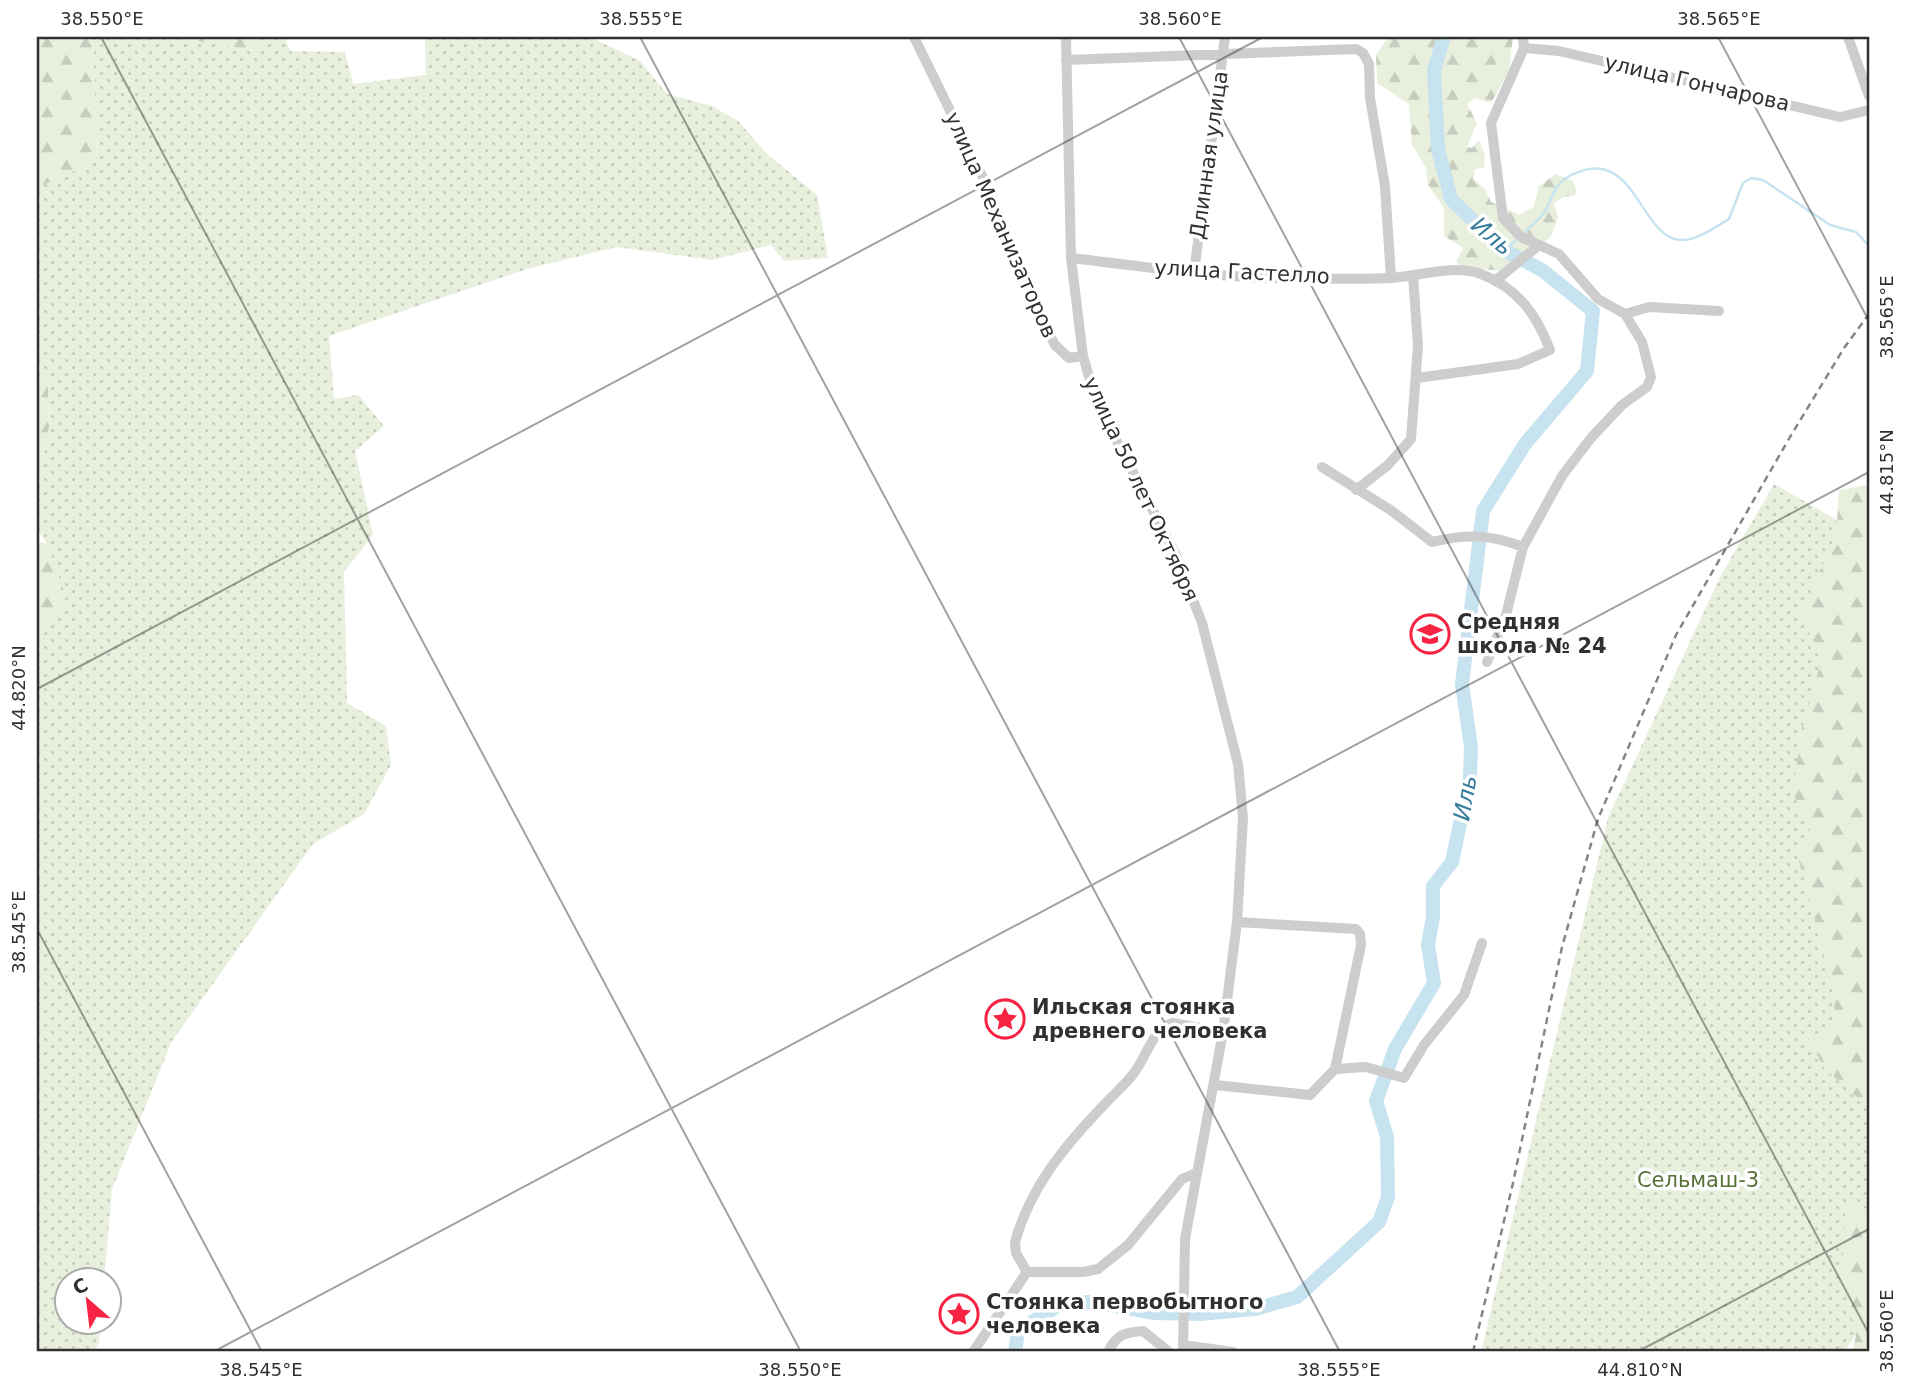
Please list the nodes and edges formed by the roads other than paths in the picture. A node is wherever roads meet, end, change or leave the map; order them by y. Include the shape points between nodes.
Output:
1 (914, 37) edge
2 (1066, 37) edge
3 (1225, 37) edge
4 (1848, 37) edge
5 (1523, 42) edge
6 (1223, 55) junction
7 (1066, 60) junction
8 (1869, 96) edge
9 (1869, 110) edge
10 (1538, 246) junction
11 (1071, 258) junction
12 (1194, 272) junction
13 (1413, 276) junction
14 (1391, 278) junction
15 (1495, 281) junction
16 (1719, 311) dead end
17 (1625, 314) junction
18 (1083, 356) junction
19 (1417, 378) junction
20 (1322, 467) dead end
21 (1356, 490) junction
22 (1523, 547) junction
23 (1487, 662) dead end
24 (1237, 922) junction
25 (1482, 943) dead end
26 (1223, 1032) junction
27 (1335, 1069) junction
28 (1215, 1085) junction
29 (1196, 1173) junction
30 (1027, 1272) junction
31 (1183, 1344) edge
32 (974, 1352) edge
33 (1108, 1352) edge
34 (1169, 1352) edge
35 (1233, 1352) edge

1 - 18 street, улица Механизаторов via 988,188 1034,305 1055,345 1069,358
2 - 7 street, улица 50 лет Октября
3 - 6 street, Длинная улица
4 - 8 street
5 - 9 street, улица Гончарова via 1840,117
5 - 10 street via 1491,123 1503,218
6 - 7 street
6 - 12 street, Длинная улица
6 - 14 street via 1356,49 1363,53 1369,64 1385,186
7 - 11 street, улица 50 лет Октября
10 - 15 street
10 - 17 street via 1559,254 1598,299
11 - 12 street, улица Гастелло
11 - 18 street, улица 50 лет Октября
12 - 14 street, улица Гастелло
13 - 14 street, улица Гастелло
13 - 15 street, улица Гастелло via 1459,270
13 - 19 street
15 - 19 street, улица Гастелло via 1524,300 1542,327 1550,350 1518,364
16 - 17 street via 1649,307
17 - 22 street via 1642,342 1651,377 1647,387 1622,405 1591,438 1562,476
18 - 24 street, улица 50 лет Октября via 1096,401 1175,553 1202,623 1238,764 1243,818
19 - 21 street via 1410,439 1388,465
20 - 21 street
21 - 22 street via 1432,542 1462,535 1502,539
22 - 23 street via 1506,615
24 - 26 street, улица 50 лет Октября
24 - 27 street via 1356,929 1360,934
25 - 27 street via 1464,995 1404,1078 1366,1067
26 - 28 street, улица 50 лет Октября
26 - 30 street via 1172,1023 1157,1032 1132,1076 1043,1175 1015,1242
27 - 28 street via 1310,1095
28 - 29 street, улица 50 лет Октября
29 - 30 street via 1182,1179 1128,1245 1098,1269
29 - 31 street, улица 50 лет Октября via 1185,1239
30 - 32 street
31 - 35 street
33 - 34 street via 1113,1340 1127,1332 1143,1331

